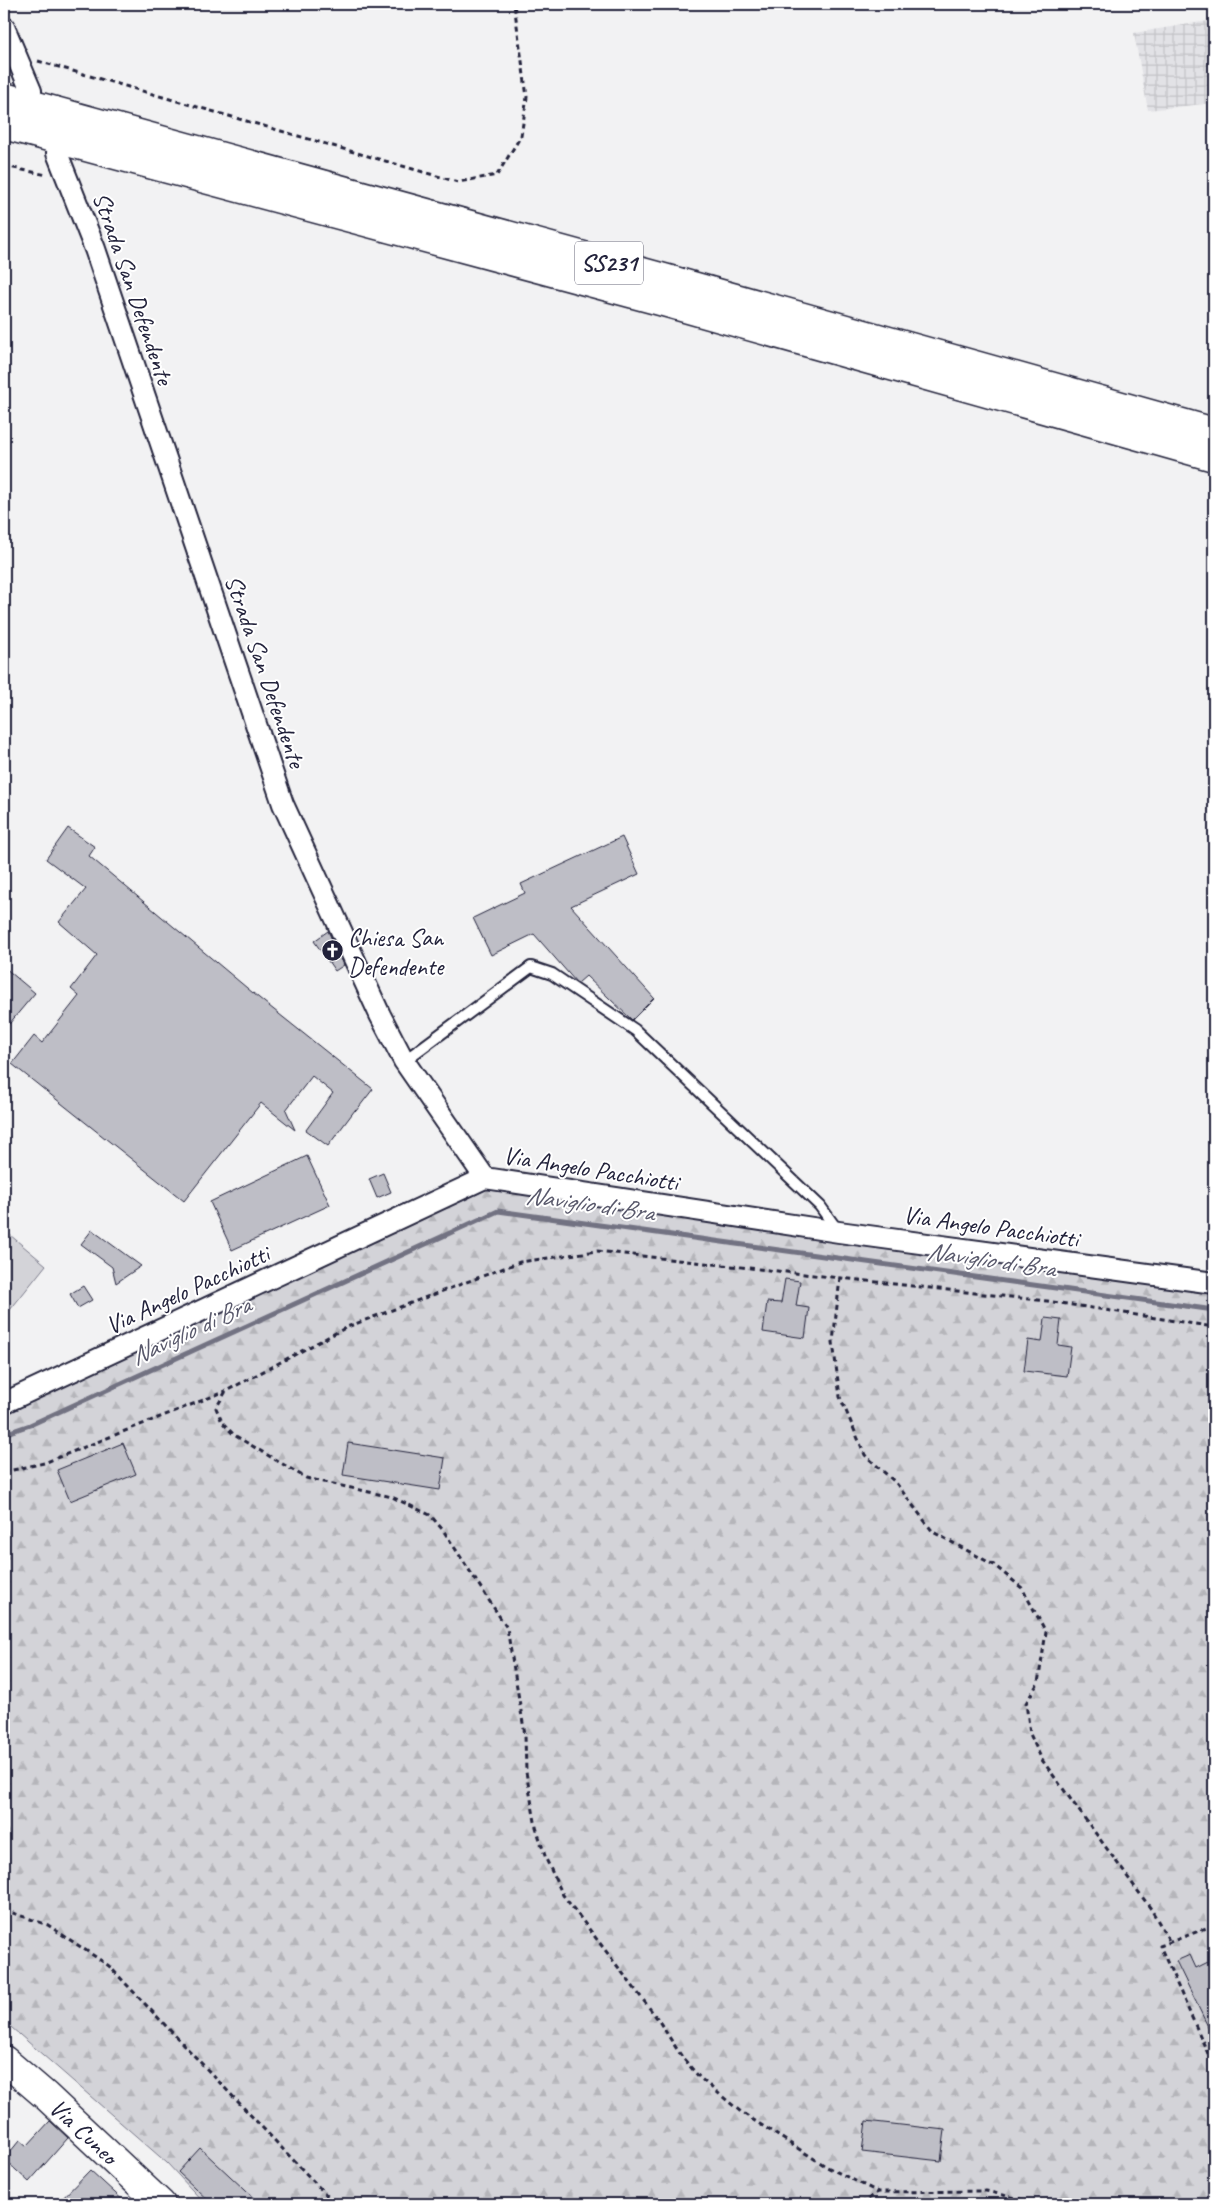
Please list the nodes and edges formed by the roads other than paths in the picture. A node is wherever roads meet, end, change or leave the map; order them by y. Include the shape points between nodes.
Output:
1 (4, 27) edge
2 (31, 90) dead end
3 (4, 97) edge
4 (4, 125) edge
5 (57, 153) dead end
6 (1214, 432) edge
7 (1214, 457) edge
8 (404, 1061) junction
9 (485, 1178) junction
10 (839, 1232) junction
11 (1214, 1283) edge
12 (4, 1403) edge
13 (4, 2060) edge
14 (161, 2204) edge

1 - 2 street
3 - 6 main road, SS231
4 - 7 main road, SS231 via 660,301
5 - 8 street, Strada San Defendente via 95,249 283,804
8 - 9 street, Strada San Defendente
8 - 10 lane via 531,967 552,974 635,1030 820,1206
9 - 10 street, Via Angelo Pacchiotti
9 - 12 street, Via Angelo Pacchiotti
10 - 11 street, Via Angelo Pacchiotti
13 - 14 main road, Via Cuneo

